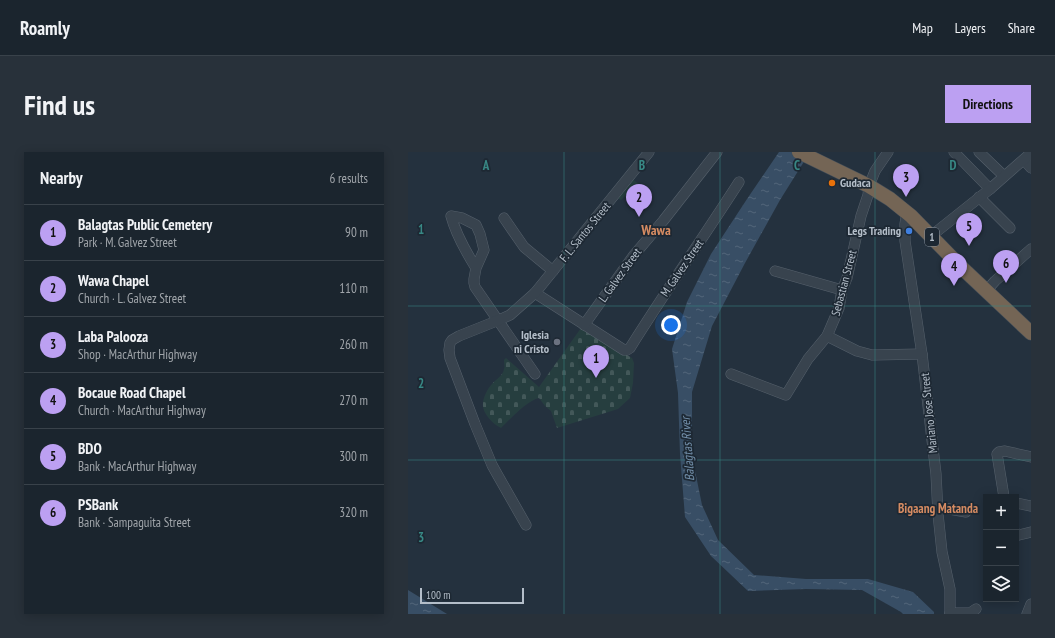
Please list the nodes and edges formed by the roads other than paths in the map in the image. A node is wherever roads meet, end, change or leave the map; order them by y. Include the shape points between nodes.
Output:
1 (649, 152) edge
2 (717, 152) edge
3 (799, 152) edge
4 (888, 152) edge
5 (954, 152) edge
6 (979, 152) edge
7 (1028, 155) edge
8 (1031, 168) edge
9 (1004, 176) junction
10 (739, 182) dead end
11 (869, 186) junction
12 (990, 189) junction
13 (979, 197) junction
14 (907, 212) junction
15 (504, 218) dead end
16 (1010, 228) dead end
17 (931, 236) junction
18 (1031, 250) edge
19 (476, 268) junction
20 (553, 271) junction
21 (775, 271) dead end
22 (842, 290) junction
23 (986, 290) junction
24 (535, 293) junction
25 (499, 320) junction
26 (584, 325) junction
27 (1031, 332) edge
28 (827, 336) junction
29 (922, 354) junction
30 (535, 374) dead end
31 (732, 374) dead end
32 (1031, 457) edge
33 (1004, 494) edge
34 (1019, 504) edge
35 (938, 506) junction
36 (1031, 506) edge
37 (966, 512) dead end
38 (526, 525) dead end
39 (1031, 532) edge
40 (1019, 535) edge
41 (1031, 604) edge
42 (976, 609) dead end
43 (950, 613) edge
44 (1027, 614) edge

1 - 20 street, F. L. Santos Street
2 - 26 street, L. Galvez Street via 634,255
3 - 11 highway, 1
4 - 11 street, Sebastian Street via 875,171
5 - 12 street
6 - 9 street
7 - 8 street
7 - 9 street
9 - 12 street
10 - 26 street, M. Galvez Street via 630,348 624,350
11 - 14 highway, 1
11 - 22 street, Sebastian Street
12 - 13 street
13 - 16 street
13 - 17 street
14 - 17 highway, 1
14 - 29 street, Mariano Jose Street via 905,241
15 - 20 street via 524,247
17 - 23 highway, 1
18 - 23 street
19 - 19 street via 484,250 476,225 451,216 462,245
19 - 25 street via 475,287
20 - 24 street, F. L. Santos Street
21 - 22 street
22 - 28 street, Sebastian Street via 839,308
23 - 27 highway, 1
24 - 25 street, F. L. Santos Street
24 - 26 street
25 - 30 street
25 - 38 street, F. L. Santos Street via 452,340 450,358 492,465
28 - 29 street via 857,351 872,355
28 - 31 street, Sebastian Street via 808,359 786,395
29 - 35 street, Mariano Jose Street
32 - 33 street via 999,452
34 - 36 street
35 - 37 street
35 - 43 street, Mariano Jose Street via 942,552 950,589
39 - 40 street
41 - 44 street
42 - 43 street via 970,613

